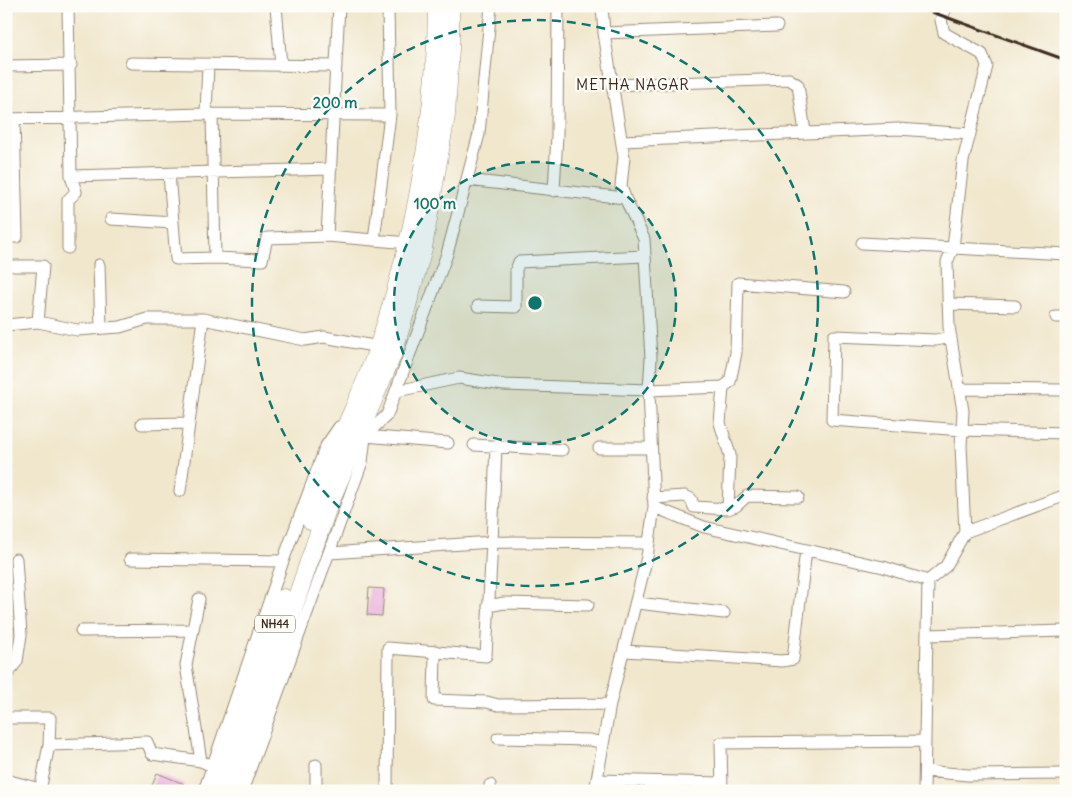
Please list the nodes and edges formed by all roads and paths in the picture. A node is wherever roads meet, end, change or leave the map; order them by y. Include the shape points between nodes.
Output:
1 (68, 6) edge
2 (276, 6) edge
3 (339, 6) edge
4 (388, 6) edge
5 (436, 6) edge
6 (450, 6) edge
7 (492, 6) edge
8 (558, 6) edge
9 (602, 6) edge
10 (947, 6) edge
11 (778, 26) dead end
12 (604, 33) junction
13 (131, 62) dead end
14 (208, 64) junction
15 (71, 65) junction
16 (281, 65) junction
17 (6, 66) edge
18 (336, 66) junction
19 (613, 85) junction
20 (209, 114) junction
21 (333, 115) junction
22 (390, 115) junction
23 (70, 117) junction
24 (10, 119) edge
25 (805, 132) junction
26 (970, 134) junction
27 (622, 141) junction
28 (331, 170) junction
29 (213, 173) junction
30 (168, 174) junction
31 (72, 176) junction
32 (467, 180) junction
33 (554, 191) junction
34 (626, 198) junction
35 (112, 219) dead end
36 (173, 223) junction
37 (328, 236) junction
38 (6, 237) edge
39 (374, 240) junction
40 (409, 243) junction
41 (862, 243) dead end
42 (68, 248) dead end
43 (953, 248) junction
44 (1066, 254) edge
45 (644, 256) junction
46 (215, 258) junction
47 (99, 265) dead end
48 (14, 266) dead end
49 (844, 292) dead end
50 (948, 304) junction
51 (478, 306) dead end
52 (1015, 306) dead end
53 (203, 319) junction
54 (38, 322) junction
55 (6, 325) edge
56 (101, 328) junction
57 (951, 337) junction
58 (379, 347) junction
59 (723, 387) junction
60 (960, 389) junction
61 (649, 390) junction
62 (1066, 390) edge
63 (398, 391) junction
64 (362, 407) junction
65 (188, 423) junction
66 (142, 424) dead end
67 (962, 430) junction
68 (1066, 432) edge
69 (365, 436) junction
70 (448, 443) dead end
71 (474, 444) dead end
72 (496, 448) junction
73 (598, 448) dead end
74 (651, 448) junction
75 (562, 450) dead end
76 (339, 462) junction
77 (180, 491) dead end
78 (1065, 496) edge
79 (798, 497) dead end
80 (653, 503) junction
81 (728, 509) junction
82 (965, 532) junction
83 (492, 542) junction
84 (649, 543) junction
85 (806, 550) junction
86 (330, 553) junction
87 (16, 559) dead end
88 (130, 559) dead end
89 (283, 561) junction
90 (928, 581) junction
91 (199, 599) dead end
92 (637, 603) junction
93 (588, 605) dead end
94 (488, 606) junction
95 (724, 613) dead end
96 (193, 630) junction
97 (81, 631) dead end
98 (1066, 631) edge
99 (928, 636) junction
100 (435, 651) junction
101 (625, 651) junction
102 (6, 676) edge
103 (610, 704) junction
104 (6, 718) edge
105 (498, 738) dead end
106 (925, 741) junction
107 (603, 743) junction
108 (49, 745) junction
109 (207, 764) junction
110 (316, 765) dead end
111 (925, 771) junction
112 (1066, 774) edge
113 (6, 780) edge
114 (596, 785) edge
115 (722, 787) edge
116 (40, 790) edge
117 (204, 791) edge
118 (218, 791) edge
119 (231, 791) edge
120 (242, 791) edge
121 (316, 791) edge
122 (387, 791) edge
123 (924, 791) edge

1 - 15 street
2 - 16 street
3 - 18 street
4 - 22 street
5 - 40 highway, NH44 via 432,114
6 - 64 highway, NH44 via 446,115 423,248 393,353
7 - 32 street via 480,134
8 - 33 street via 558,135
9 - 12 street
10 - 26 street via 941,20 944,32 982,54 987,66
11 - 12 street
12 - 19 street
13 - 14 street
14 - 16 street
14 - 20 street
15 - 17 street
15 - 23 street
16 - 18 street
18 - 21 street
19 - 25 street via 789,79 798,85
19 - 27 street
20 - 21 street
20 - 23 street
20 - 29 street
21 - 22 street
21 - 28 street
22 - 39 street
23 - 24 street
23 - 31 street
24 - 38 street via 17,237
25 - 26 street via 898,129
25 - 27 street
26 - 43 street via 963,161
27 - 34 street via 621,186
28 - 29 street
28 - 37 street
29 - 30 street
29 - 46 street
30 - 31 street
30 - 36 street
31 - 42 street via 76,192 68,200
32 - 33 street
32 - 63 street via 447,254
33 - 34 street
34 - 45 street via 644,239
35 - 36 street
36 - 46 street via 176,259
37 - 39 street
37 - 46 street via 266,238 262,260
39 - 40 street
40 - 58 highway, NH44
41 - 43 street
43 - 44 street
43 - 50 street via 948,262
45 - 51 street via 518,262 516,307
45 - 61 street via 651,358
47 - 56 street
48 - 54 street via 43,266
49 - 59 street via 738,283 736,353 730,382
50 - 52 street
50 - 57 street
53 - 56 street via 147,319 120,327
53 - 58 street via 304,340 324,337
53 - 65 street
54 - 55 street
54 - 56 street via 77,330
57 - 60 street
57 - 67 street via 936,340 834,336 832,420
58 - 64 highway, NH44
59 - 61 street
59 - 81 street via 720,423 730,456
60 - 62 street
60 - 67 street
61 - 63 street via 504,384 459,378
61 - 74 street
63 - 69 street via 387,415
64 - 69 street
64 - 76 highway, NH44
64 - 89 street via 326,446
65 - 66 street
65 - 77 street
67 - 68 street
67 - 82 street
69 - 70 street
69 - 86 street via 362,462
71 - 72 street
72 - 75 street
72 - 83 street
73 - 74 street
74 - 80 street
76 - 118 highway, NH44
76 - 119 highway, NH44 via 312,553
78 - 82 street
79 - 81 street via 747,496
80 - 81 street via 685,496 691,499 694,507
80 - 84 street
80 - 85 street via 704,528
82 - 90 street via 946,566
83 - 84 street
83 - 86 street
83 - 94 street
84 - 92 street
85 - 90 street
85 - 101 street via 793,659 782,661
86 - 120 street
87 - 102 street via 21,636 17,661
88 - 89 street
89 - 109 street
90 - 99 street
91 - 96 street
92 - 95 street
92 - 101 street
93 - 94 street via 504,603
94 - 100 street via 486,656
96 - 97 street
96 - 109 street via 186,665
98 - 99 street
99 - 106 street
100 - 103 street via 434,700 498,705
100 - 122 street via 388,648
101 - 103 street
103 - 107 street
104 - 108 street via 50,718
105 - 107 street
106 - 111 street
106 - 115 street via 720,743
107 - 114 street
108 - 109 street via 147,742 152,754
108 - 116 street
109 - 117 street
110 - 121 street
111 - 112 street via 968,775
111 - 123 street
113 - 116 street
114 - 115 street

